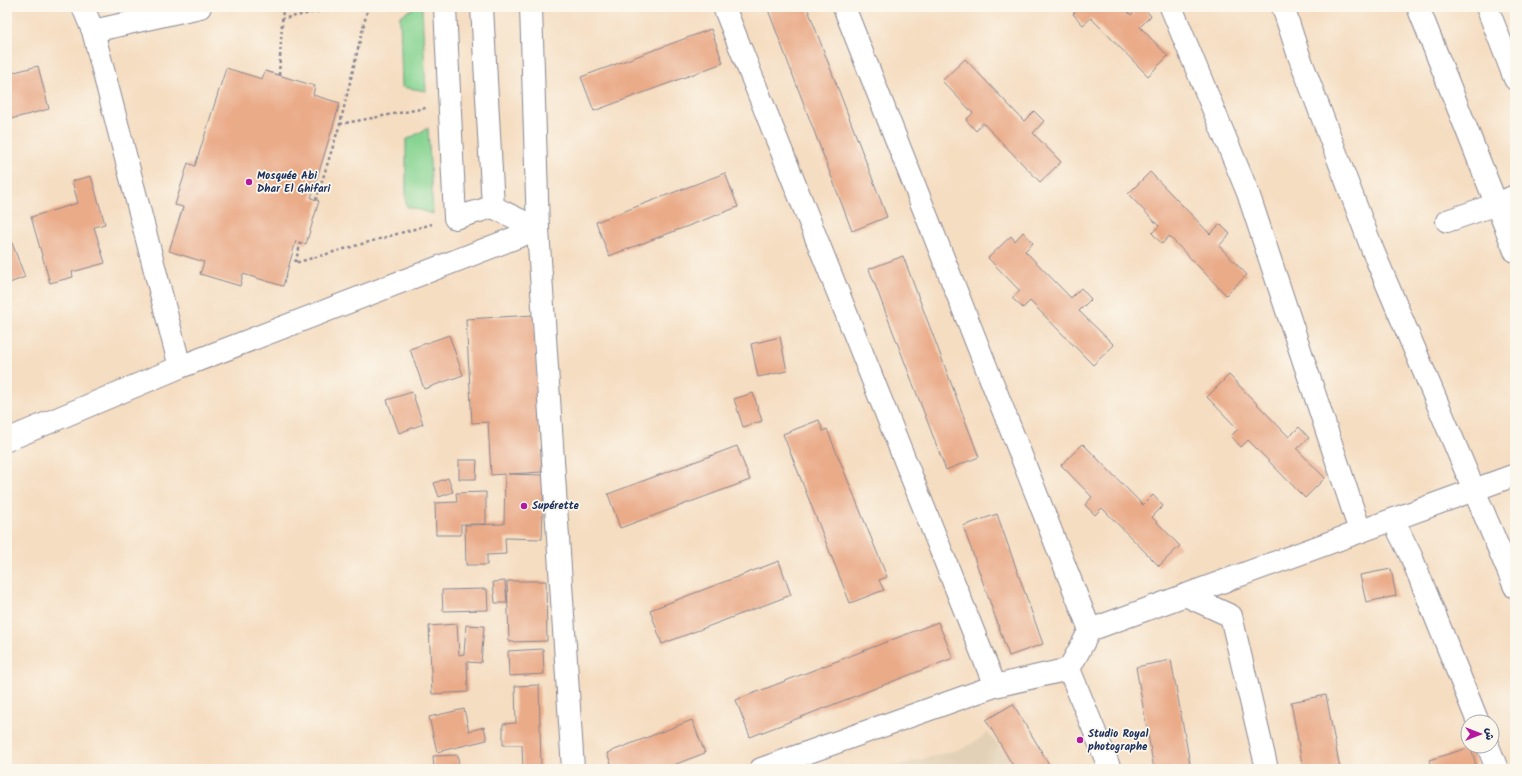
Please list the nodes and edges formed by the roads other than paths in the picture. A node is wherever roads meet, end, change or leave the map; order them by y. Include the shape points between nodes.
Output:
1 (83, 7) edge
2 (200, 7) edge
3 (445, 7) edge
4 (482, 7) edge
5 (531, 7) edge
6 (724, 7) edge
7 (844, 7) edge
8 (1171, 7) edge
9 (1283, 7) edge
10 (1418, 7) edge
11 (1486, 7) edge
12 (93, 31) junction
13 (1515, 79) edge
14 (1506, 200) edge
15 (493, 207) junction
16 (1447, 221) dead end
17 (538, 229) junction
18 (1515, 251) edge
19 (180, 367) junction
20 (7, 440) edge
21 (1515, 475) edge
22 (1475, 490) junction
23 (1393, 520) junction
24 (1360, 531) junction
25 (1515, 587) edge
26 (1185, 595) junction
27 (1090, 630) junction
28 (1069, 669) junction
29 (995, 686) junction
30 (1475, 714) edge
31 (1491, 754) edge
32 (573, 769) edge
33 (761, 769) edge
34 (1110, 769) edge
35 (1267, 769) edge
36 (1497, 769) edge

1 - 12 street
2 - 12 street
3 - 15 street via 455,218
4 - 15 street
5 - 17 street
6 - 29 street
7 - 27 street
8 - 24 street via 1248,193
9 - 22 street via 1373,251
10 - 14 street
11 - 13 street
12 - 19 street
14 - 16 street
14 - 18 street
15 - 17 street
17 - 19 street
17 - 32 street
19 - 20 street
21 - 22 street
22 - 23 street
22 - 25 street
23 - 24 street
23 - 30 street via 1411,556
24 - 26 street
26 - 27 street
26 - 35 street via 1231,616
27 - 28 street
28 - 29 street
28 - 34 street
29 - 33 street
31 - 36 street

